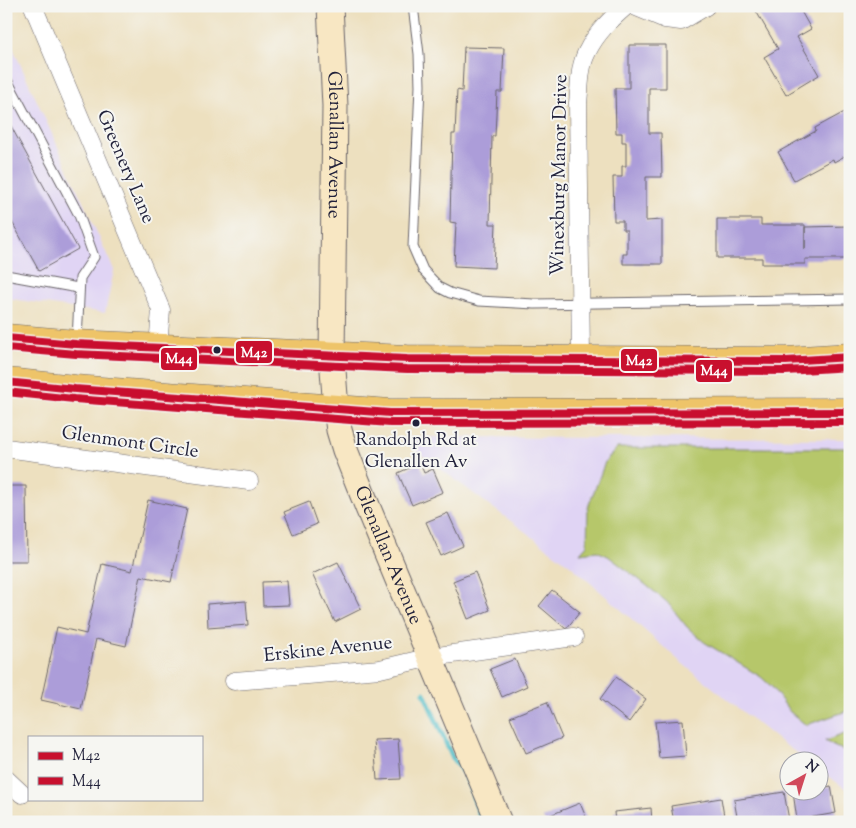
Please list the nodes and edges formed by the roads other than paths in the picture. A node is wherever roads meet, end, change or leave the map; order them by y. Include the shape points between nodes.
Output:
1 (33, 6) edge
2 (330, 6) edge
3 (413, 6) edge
4 (626, 6) edge
5 (634, 6) edge
6 (706, 6) edge
7 (6, 78) edge
8 (6, 276) edge
9 (78, 288) junction
10 (850, 299) edge
11 (580, 304) junction
12 (6, 338) edge
13 (76, 344) junction
14 (158, 347) junction
15 (332, 357) junction
16 (850, 357) edge
17 (581, 359) junction
18 (6, 382) edge
19 (336, 409) junction
20 (850, 412) edge
21 (6, 448) edge
22 (249, 481) dead end
23 (574, 637) dead end
24 (431, 657) junction
25 (234, 681) dead end
26 (6, 779) edge
27 (22, 794) dead end
28 (499, 822) edge

1 - 14 street, Greenery Lane via 161,310
2 - 15 street, Glenallan Avenue via 335,106
3 - 11 lane via 420,86 413,247 423,270 440,288 479,301
4 - 11 street, Winexburg Manor Drive via 606,24 586,52 580,76
5 - 6 street via 666,19 681,21
7 - 9 lane via 79,215 94,258 80,278
8 - 9 lane
9 - 13 lane
10 - 11 lane
11 - 17 street, Winexburg Manor Drive
12 - 13 main road
13 - 14 main road
14 - 15 main road
15 - 17 main road
15 - 19 street, Glenallan Avenue
16 - 17 main road via 786,361
18 - 19 main road
19 - 20 main road via 390,413
19 - 24 street, Glenallan Avenue via 345,450
21 - 22 street, Glenmont Circle
23 - 24 street, Erskine Avenue
24 - 25 street, Erskine Avenue via 380,669
24 - 28 street, Glenallan Avenue
26 - 27 street

